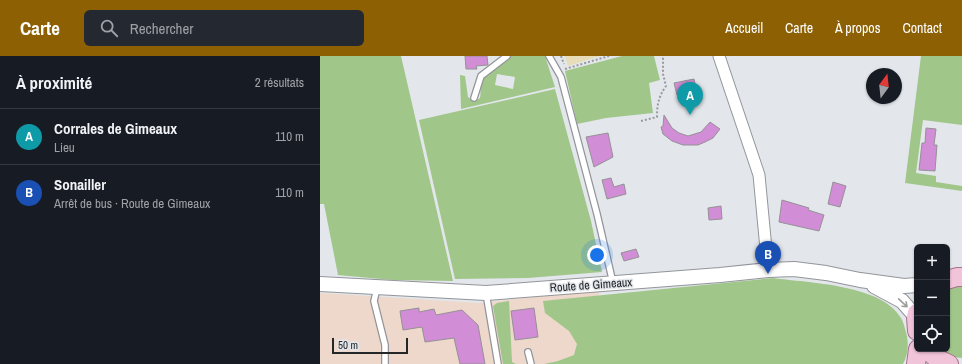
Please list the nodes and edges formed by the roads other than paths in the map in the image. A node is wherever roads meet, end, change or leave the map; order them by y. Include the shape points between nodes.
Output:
1 (507, 56) edge
2 (549, 56) edge
3 (719, 56) edge
4 (474, 98) dead end
5 (768, 270) junction
6 (860, 280) junction
7 (613, 283) junction
8 (320, 284) edge
9 (914, 285) edge
10 (377, 287) junction
11 (486, 293) junction
12 (914, 316) edge
13 (528, 352) dead end
14 (918, 352) edge
15 (929, 352) edge
16 (385, 364) edge
17 (498, 364) edge
18 (531, 364) edge
19 (916, 364) edge
20 (949, 364) edge

1 - 4 lane via 480,76
2 - 7 lane via 561,77
3 - 5 street via 759,175
5 - 6 street, Route de Gimeaux via 826,273
5 - 7 street, Route de Gimeaux
6 - 9 street, Route de Gimeaux
6 -> 12 street, Route de Gimeaux via 902,301
7 - 11 street, Route de Gimeaux
8 - 10 street, Route de Gimeaux
10 - 11 street, Route de Gimeaux
10 - 16 lane via 374,301 385,346
11 - 17 lane
13 - 18 lane
14 - 19 main road
15 - 20 main road

